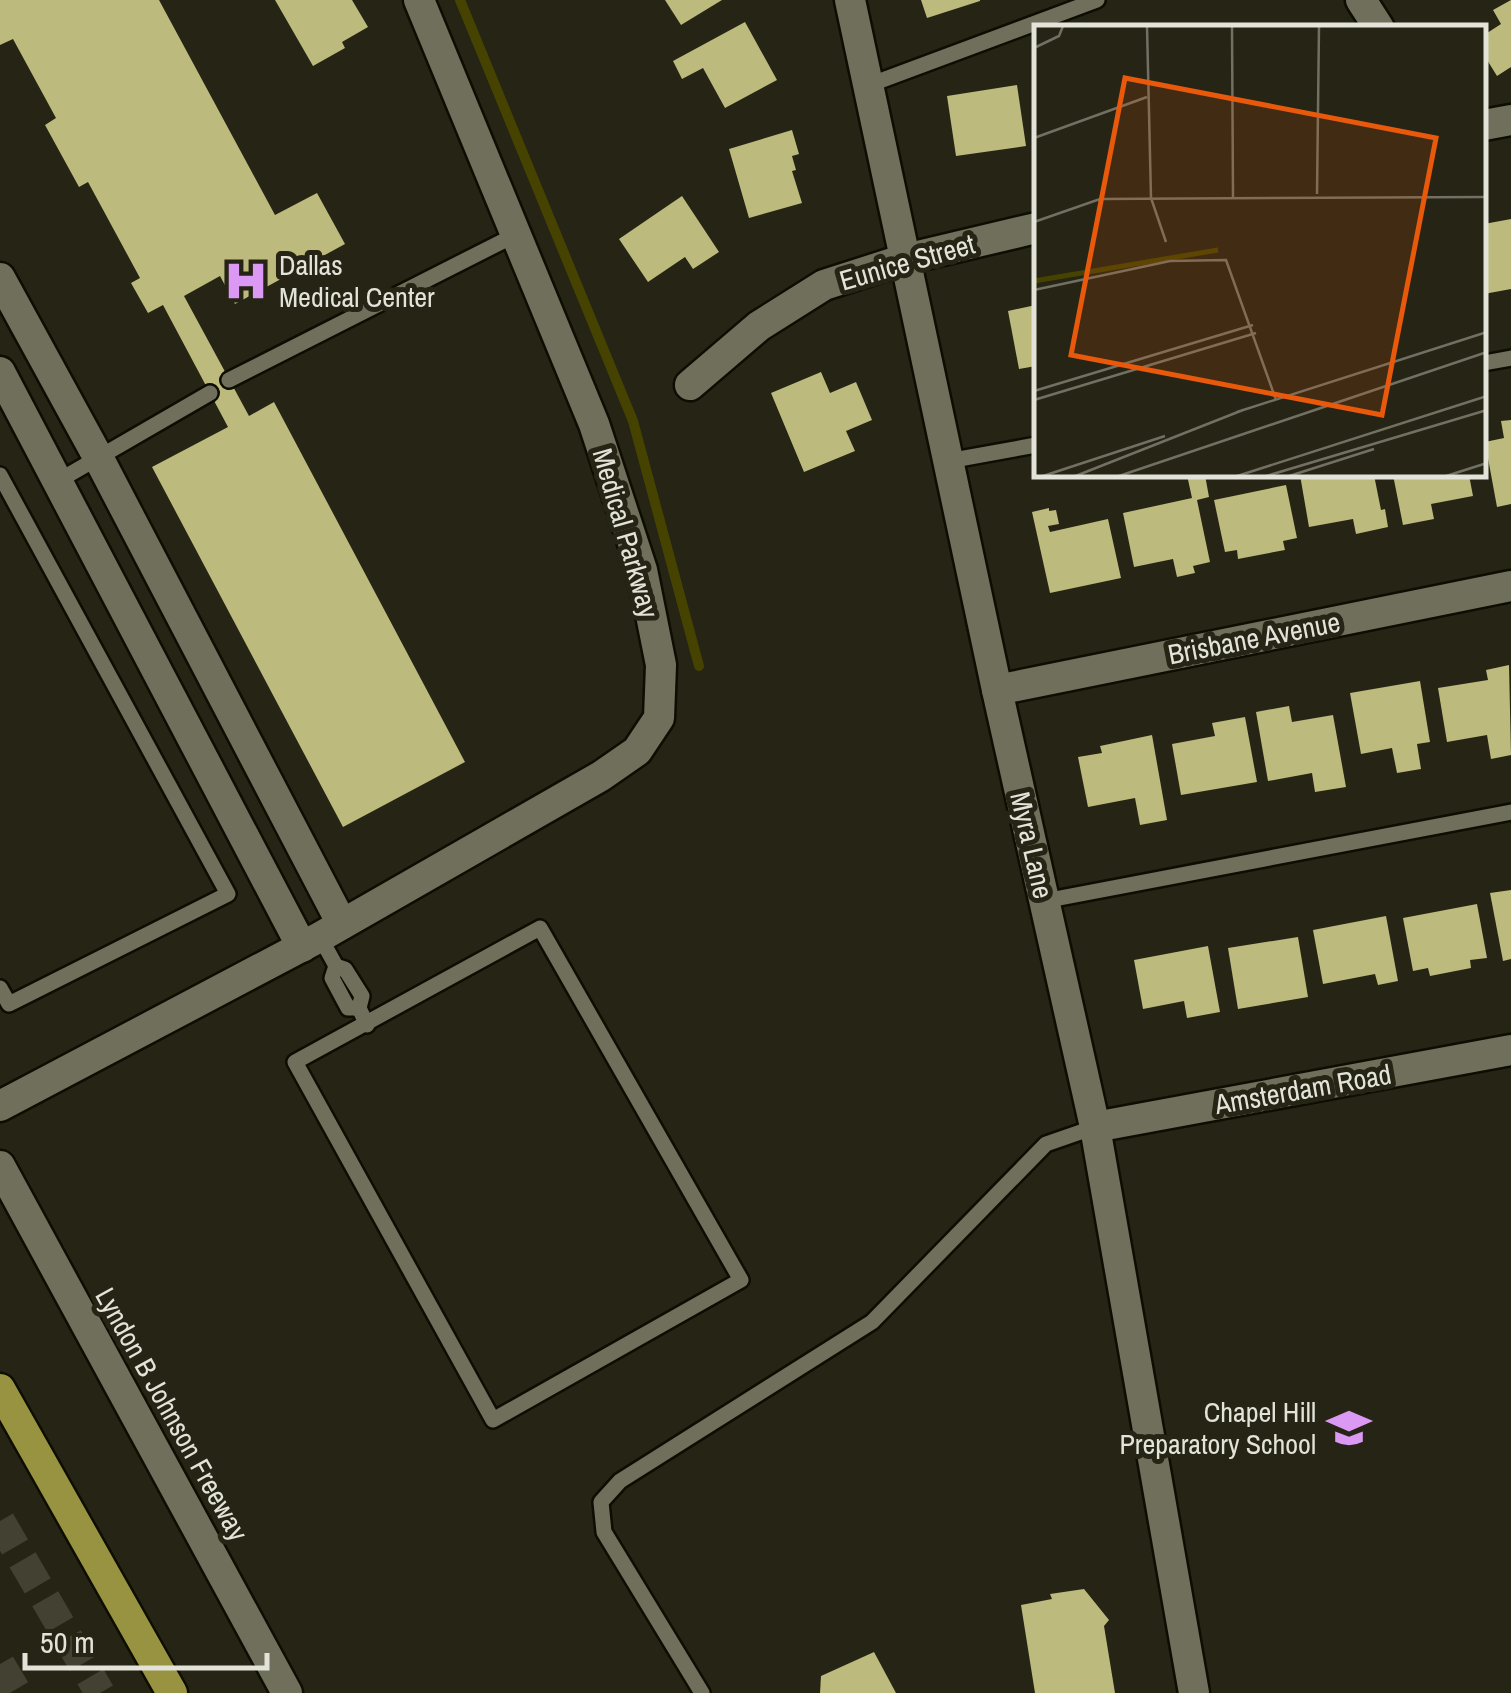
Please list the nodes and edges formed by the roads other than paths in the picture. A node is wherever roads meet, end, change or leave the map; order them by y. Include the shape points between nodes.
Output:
1 (419, 0) edge
2 (850, 0) edge
3 (1097, 0) edge
4 (1361, 0) edge
5 (1377, 25) edge
6 (868, 85) junction
7 (1511, 120) edge
8 (1486, 124) edge
9 (1034, 228) edge
10 (515, 235) junction
11 (906, 258) junction
12 (0, 278) edge
13 (10, 322) edge
14 (1511, 358) edge
15 (1486, 362) edge
16 (0, 372) edge
17 (229, 380) dead end
18 (690, 385) dead end
19 (210, 393) dead end
20 (1034, 444) edge
21 (98, 456) junction
22 (948, 461) junction
23 (0, 474) edge
24 (58, 480) junction
25 (1511, 586) edge
26 (997, 690) junction
27 (1511, 812) edge
28 (1044, 900) junction
29 (321, 936) junction
30 (0, 988) edge
31 (367, 1025) junction
32 (1511, 1050) edge
33 (0, 1106) edge
34 (1095, 1127) junction
35 (0, 1166) edge
36 (0, 1388) edge
37 (172, 1693) edge
38 (288, 1693) edge
39 (702, 1693) edge
40 (1194, 1693) edge

1 - 10 street, Medical Parkway
2 - 6 street, Myra Lane
3 - 6 lane
4 - 5 street
6 - 11 street, Myra Lane
7 - 8 street
9 - 11 street, Eunice Street
10 - 17 lane
10 - 29 street, Medical Parkway via 594,424 642,570 661,665 660,718 637,751 601,776
11 - 18 street, Eunice Street via 824,285 759,326
11 - 22 street, Myra Lane
12 - 13 street
13 - 21 street
14 - 15 lane
16 - 24 street
19 - 21 lane
20 - 22 lane
21 - 24 lane
21 - 29 street
22 - 26 street, Myra Lane
23 - 30 lane via 228,894 9,1004
24 - 29 street
25 - 26 street, Brisbane Avenue
26 - 28 street, Myra Lane
27 - 28 lane
28 - 34 street, Myra Lane
29 - 31 lane via 336,966 332,978 348,1008 358,1008
29 - 33 street, Medical Parkway
31 - 31 lane via 295,1062 493,1420 741,1280 540,928
32 - 34 street, Amsterdam Road
34 - 39 lane via 1046,1144 872,1322 620,1481 601,1502 604,1532
34 - 40 street, Myra Lane
35 - 38 street, Lyndon B Johnson Freeway
36 - 37 highway

